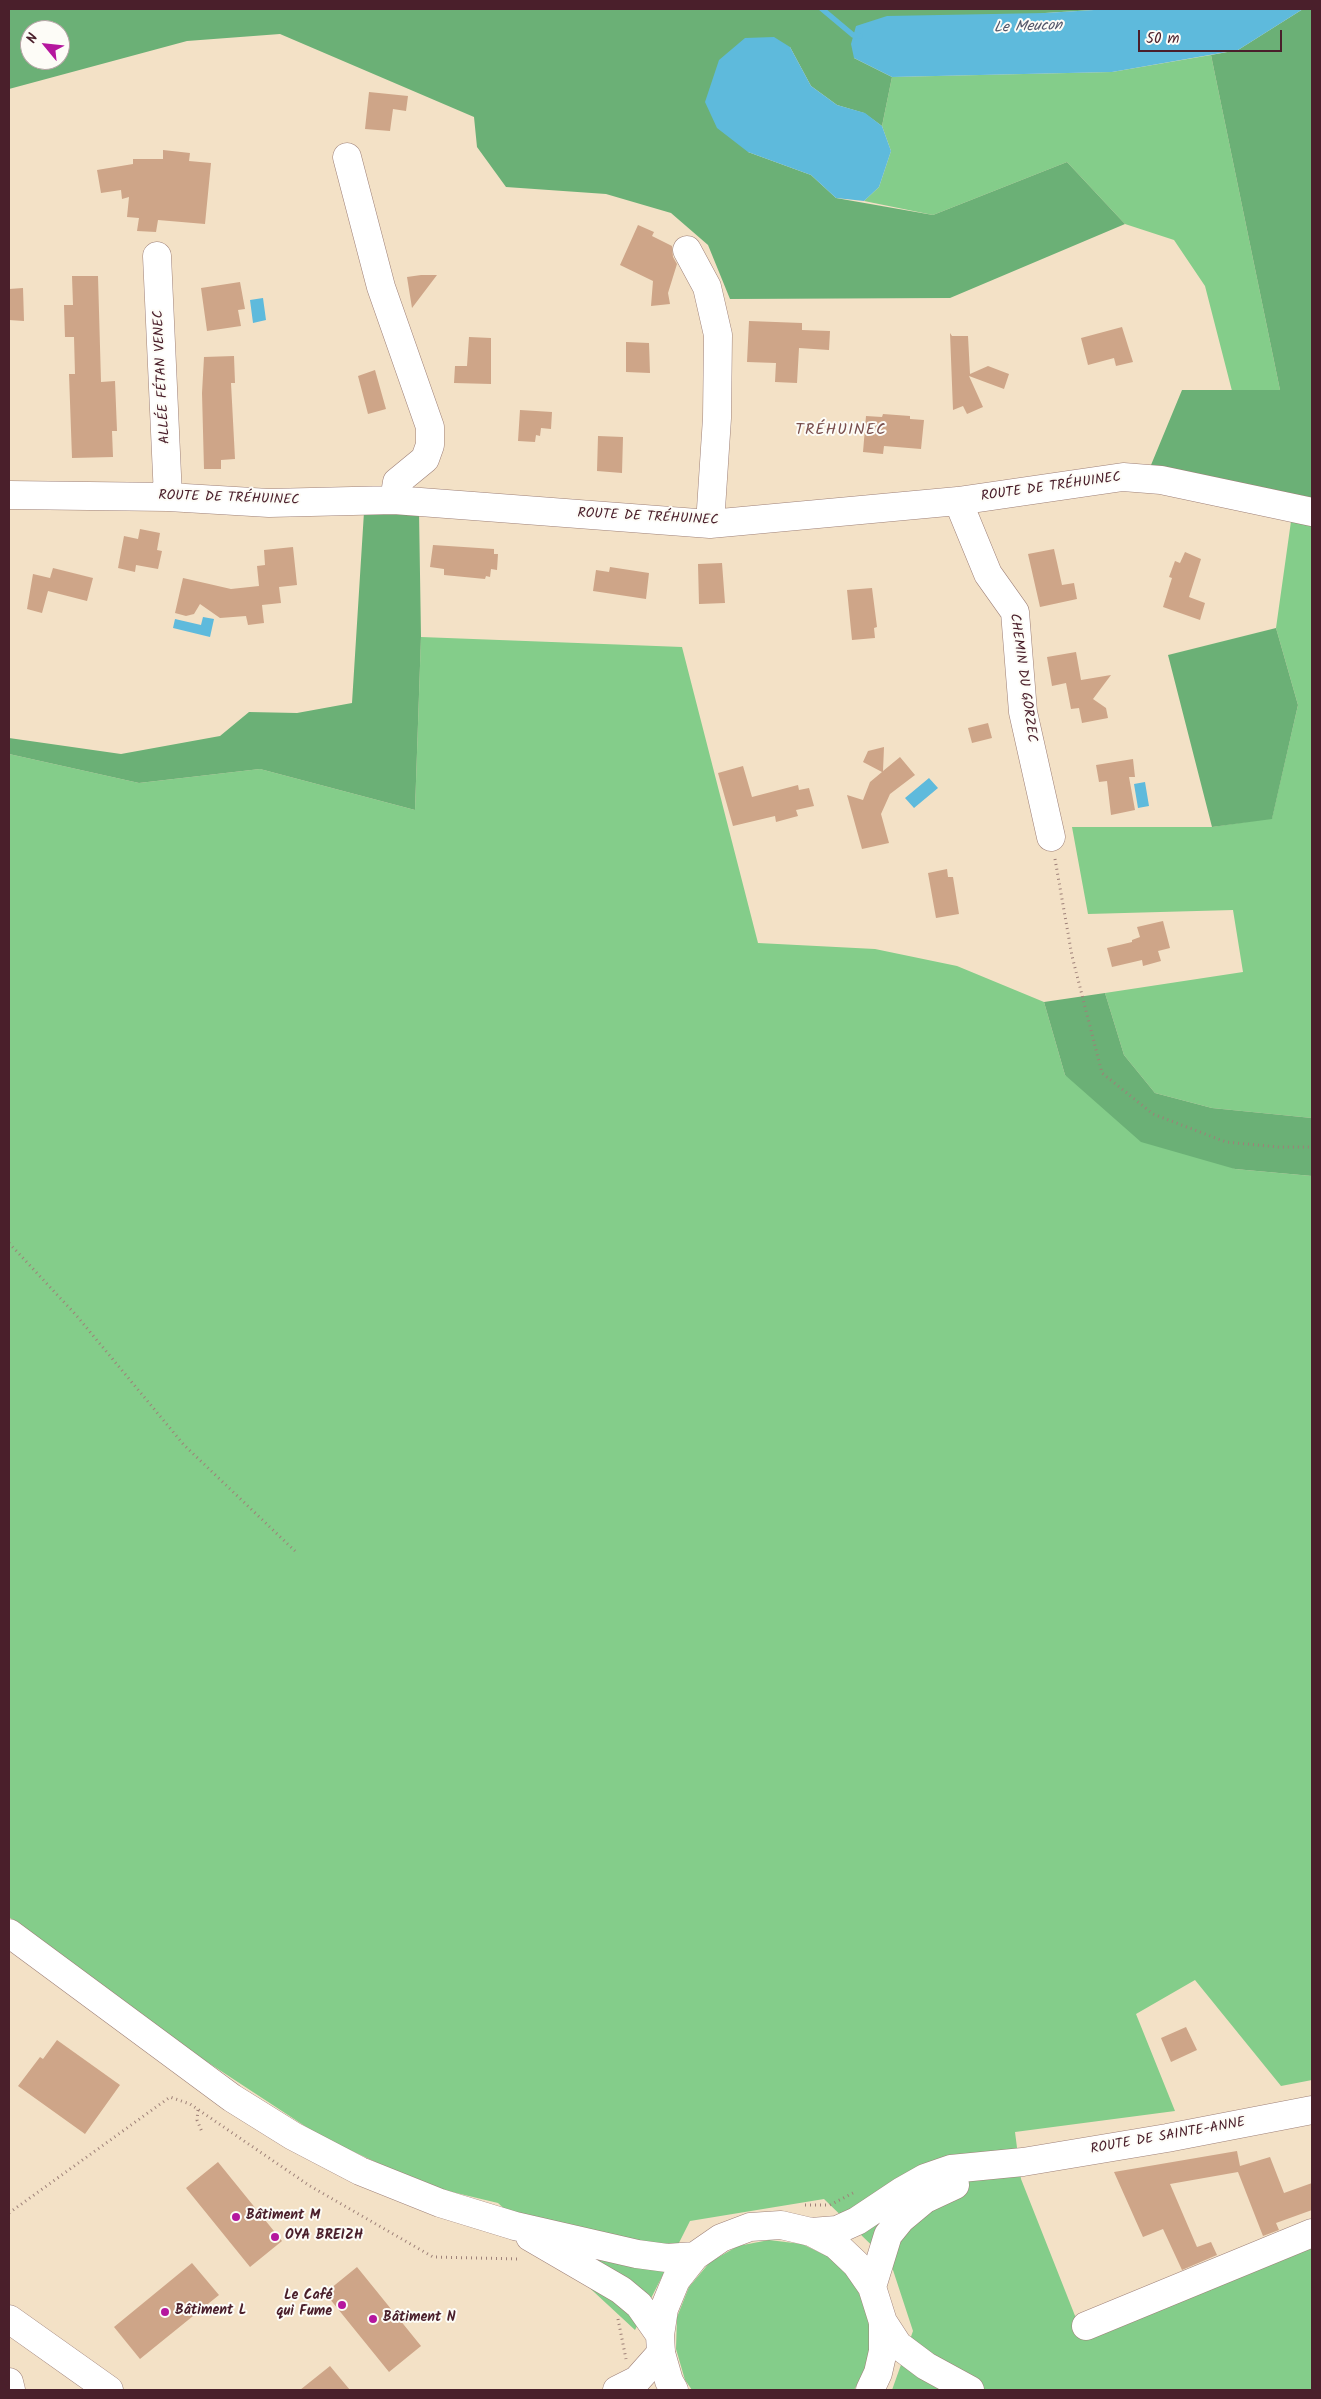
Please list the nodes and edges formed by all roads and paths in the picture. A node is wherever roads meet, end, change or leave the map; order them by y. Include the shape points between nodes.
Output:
1 (347, 157) dead end
2 (687, 250) dead end
3 (157, 256) dead end
4 (9, 495) edge
5 (168, 497) junction
6 (394, 500) junction
7 (958, 501) junction
8 (1312, 512) edge
9 (710, 524) junction
10 (1051, 837) joint
11 (1312, 1147) edge
12 (9, 1243) edge
13 (295, 1551) dead end
14 (9, 1933) edge
15 (198, 2110) junction
16 (1312, 2110) edge
17 (202, 2132) dead end
18 (1023, 2162) junction
19 (9, 2213) edge
20 (515, 2226) junction
21 (811, 2232) junction
22 (1312, 2232) edge
23 (530, 2251) junction
24 (695, 2256) junction
25 (872, 2287) junction
26 (616, 2311) dead end
27 (9, 2319) edge
28 (883, 2322) junction
29 (1086, 2326) dead end
30 (662, 2332) junction
31 (883, 2351) junction
32 (622, 2379) edge
33 (9, 2382) edge
34 (11, 2390) edge
35 (109, 2390) edge
36 (674, 2390) edge
37 (870, 2390) edge
38 (942, 2390) edge
39 (970, 2390) edge

1 - 6 street via 381,287 430,427 430,445 425,459 397,482
2 - 9 street via 707,287 718,335 717,418
3 - 5 street, ALLÉE FÉTAN VENEC
4 - 5 street, ROUTE DE TRÉHUINEC
5 - 6 street, ROUTE DE TRÉHUINEC via 270,503
6 - 9 street, ROUTE DE TRÉHUINEC
7 - 8 street, ROUTE DE TRÉHUINEC via 1123,477 1161,480
7 - 9 street, ROUTE DE TRÉHUINEC
7 - 10 street, CHEMIN DU GORZEC via 988,574 1015,612 1023,712
10 - 11 path via 1072,956 1102,1073 1153,1114 1226,1142
12 - 13 path via 76,1315 184,1444
14 - 20 street via 232,2098 293,2136 368,2175 440,2203
15 - 17 path via 197,2120
15 - 19 path via 170,2098
15 - 23 path via 310,2186 433,2257
16 - 18 street, ROUTE DE SAINTE-ANNE
18 - 21 street, ROUTE DE SAINTE-ANNE via 951,2170 925,2178 857,2221 836,2230
18 - 25 street, ROUTE DE SAINTE-ANNE via 925,2199 888,2235
20 - 23 street
20 - 24 street via 637,2254 668,2258
21 - 24 street via 780,2225 750,2227 721,2238
21 - 25 street via 836,2245 856,2264
22 - 29 street
23 - 30 street via 621,2290 639,2304
24 - 30 street via 676,2280
25 - 28 street
26 - 32 path
27 - 35 street
28 - 31 street
28 - 39 street via 898,2345 926,2366
30 - 32 street via 637,2380
30 - 36 street via 669,2382
31 - 37 street
31 - 38 street via 904,2372
33 - 34 street

